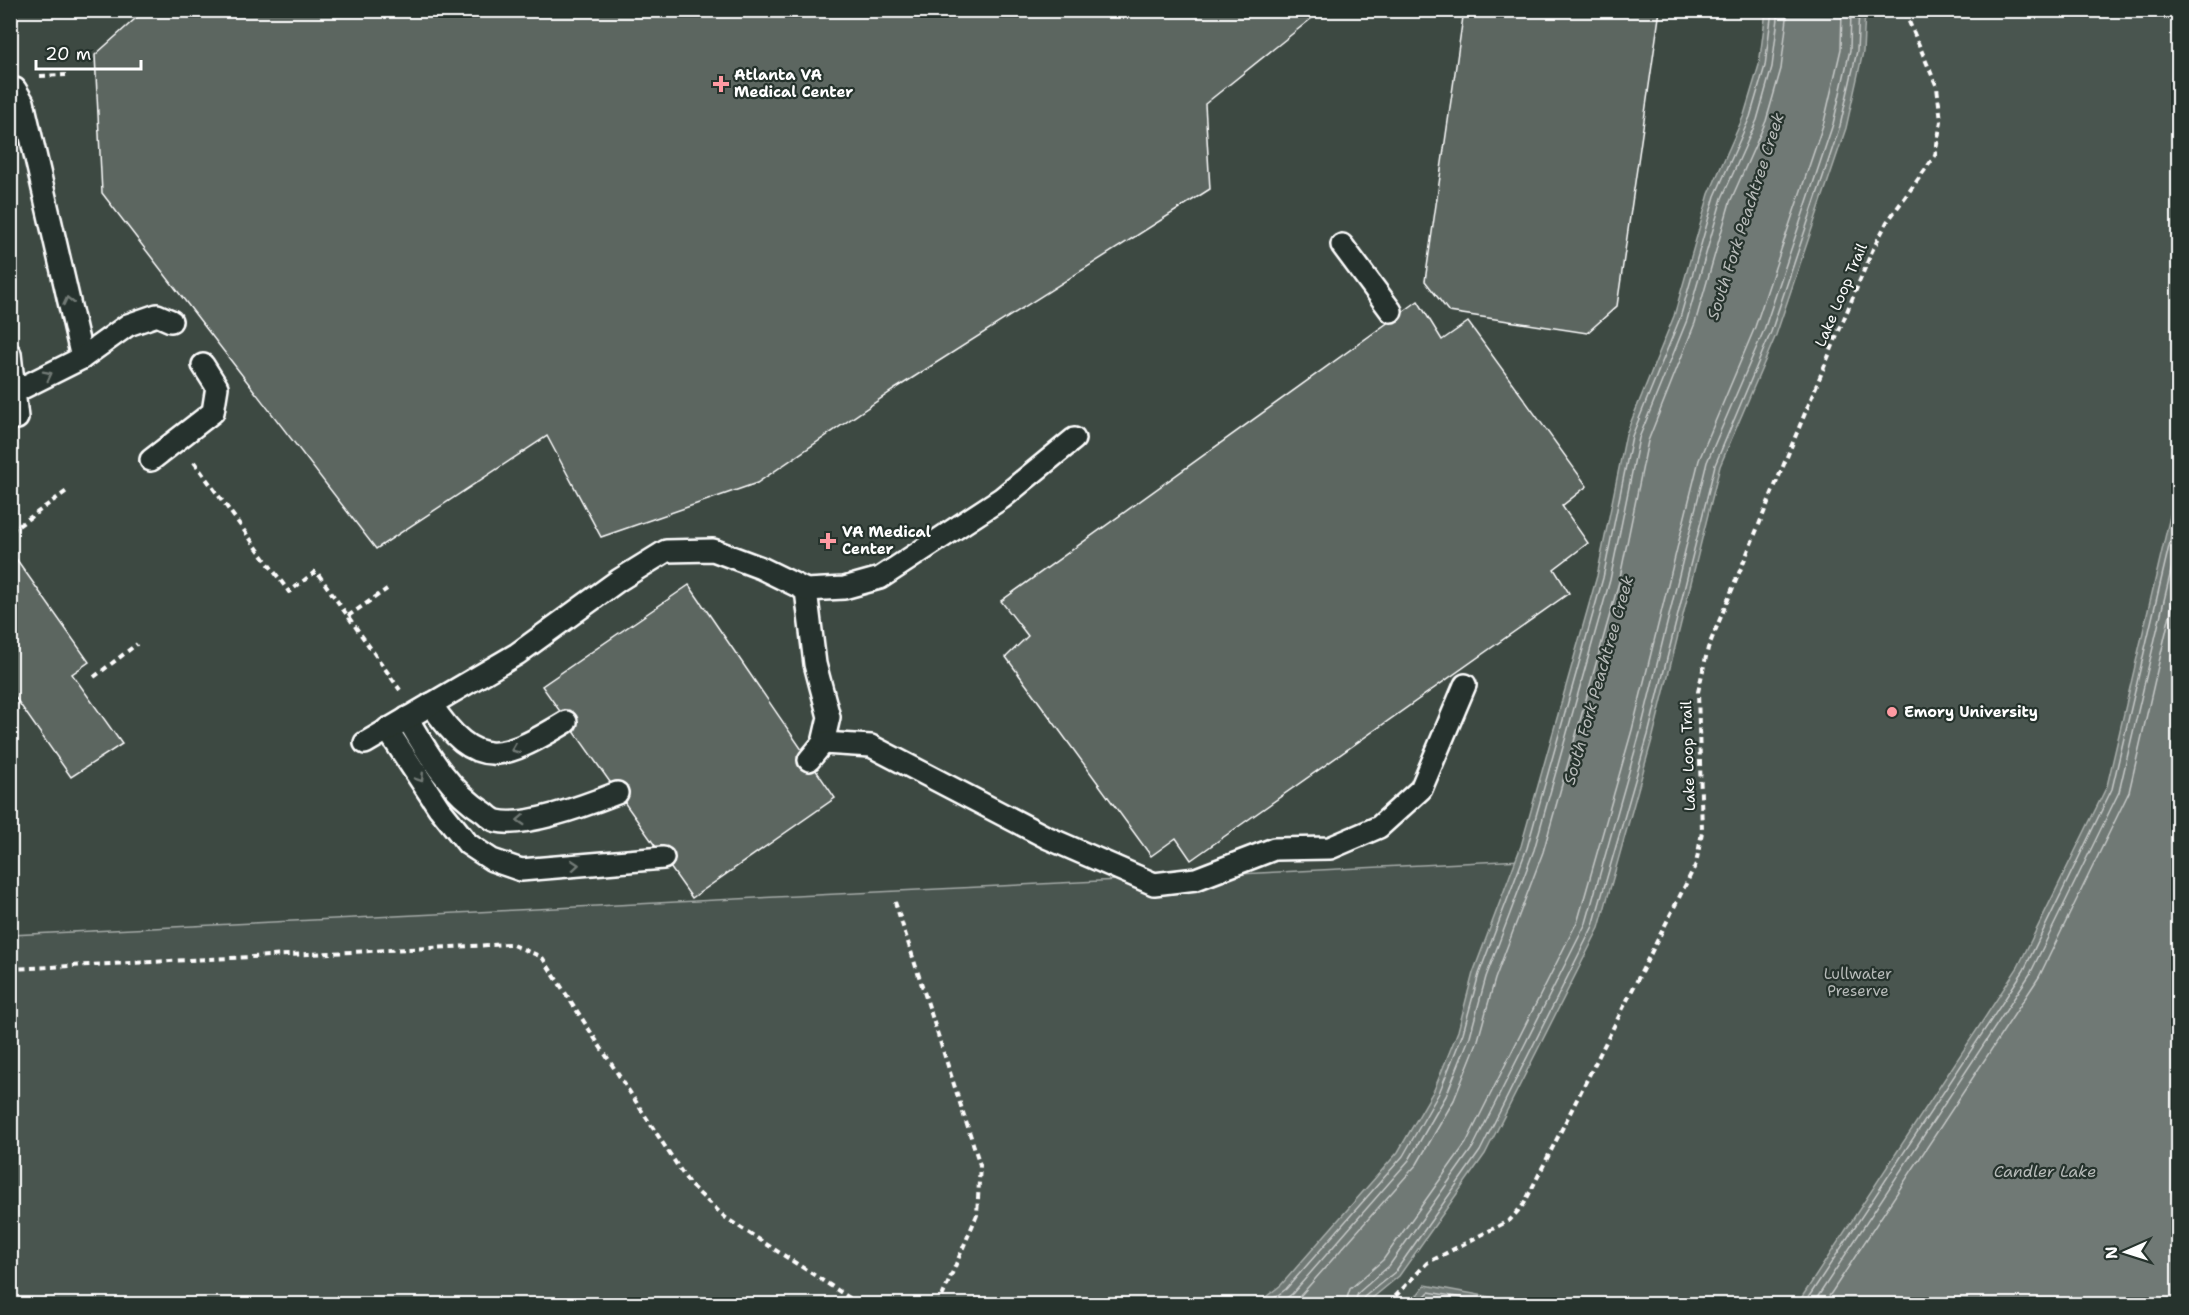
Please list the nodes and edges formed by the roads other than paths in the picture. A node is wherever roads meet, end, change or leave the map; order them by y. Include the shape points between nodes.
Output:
1 (15, 89) dead end
2 (1342, 245) dead end
3 (1391, 312) dead end
4 (171, 321) dead end
5 (10, 354) edge
6 (82, 358) junction
7 (203, 366) dead end
8 (15, 392) junction
9 (17, 418) dead end
10 (1074, 439) dead end
11 (151, 460) dead end
12 (806, 590) junction
13 (1465, 685) dead end
14 (430, 704) junction
15 (407, 718) junction
16 (566, 722) dead end
17 (387, 729) junction
18 (365, 743) dead end
19 (823, 743) junction
20 (809, 760) dead end
21 (617, 793) dead end
22 (663, 858) dead end

6 -> 1 lane via 23,102
2 - 3 lane
4 - 6 lane via 157,315 128,325
5 - 8 lane
8 -> 6 lane
7 - 11 lane via 217,387 213,412
8 - 9 lane
10 - 12 lane via 1002,498 880,578 844,588
12 - 14 lane via 713,550 666,551 517,654
12 - 19 lane via 815,664 829,717
13 - 19 lane via 1421,789 1379,827 1330,848 1274,849 1196,879 1154,884 1046,837 871,746
14 - 15 lane
16 -> 14 lane via 507,752 482,753 458,739
15 - 17 lane
21 -> 15 lane via 526,821 496,821 466,802 435,764
17 - 18 lane
17 -> 22 lane via 439,808 468,844 492,860 521,870
19 - 20 lane

